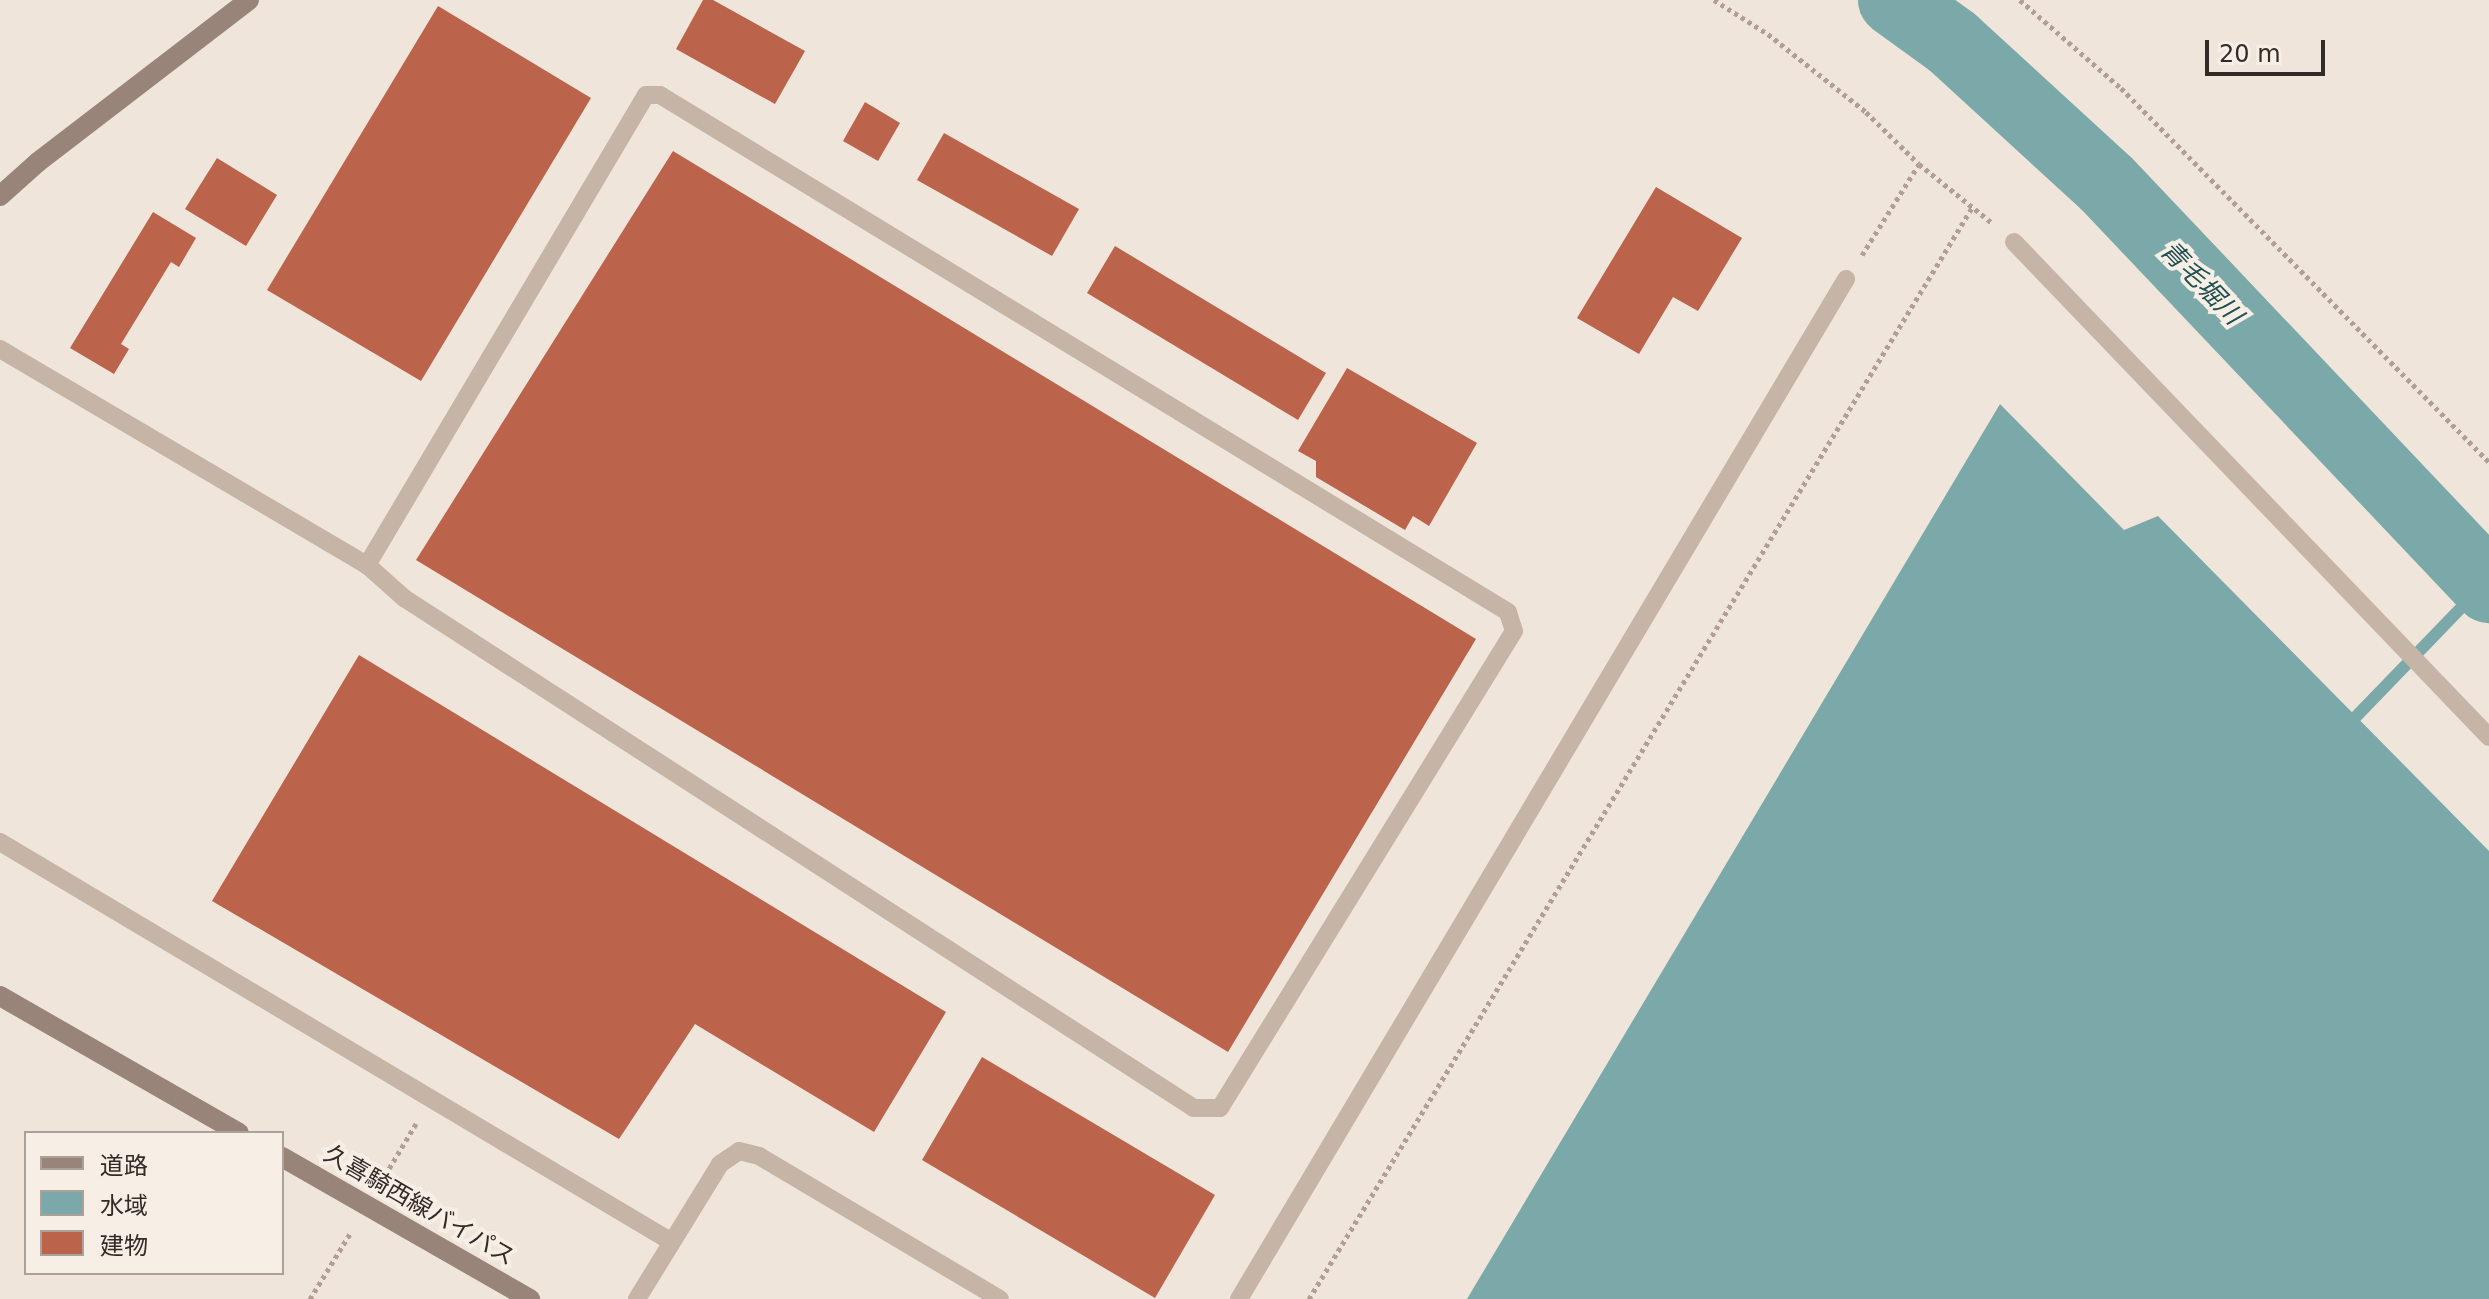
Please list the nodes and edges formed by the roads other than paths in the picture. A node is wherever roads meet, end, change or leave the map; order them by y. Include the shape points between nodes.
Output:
1 (249, 0) edge
2 (0, 196) edge
3 (2014, 242) road end
4 (1846, 279) road end
5 (0, 349) edge
6 (367, 565) junction
7 (2489, 737) edge
8 (0, 842) edge
9 (0, 996) edge
10 (236, 1131) edge
11 (284, 1158) edge
12 (670, 1241) junction
13 (530, 1299) edge
14 (637, 1299) edge
15 (1000, 1299) edge
16 (1239, 1299) edge

1 - 2 main road
3 - 7 lane
4 - 16 lane
5 - 6 lane
6 - 6 lane via 646,95 660,95 1508,612 1514,631 1220,1108 1194,1108 418,606
8 - 12 lane
9 - 10 main road
11 - 13 main road, 久喜騎西線バイパス
12 - 14 lane
12 - 15 lane via 720,1164 739,1151 759,1156

